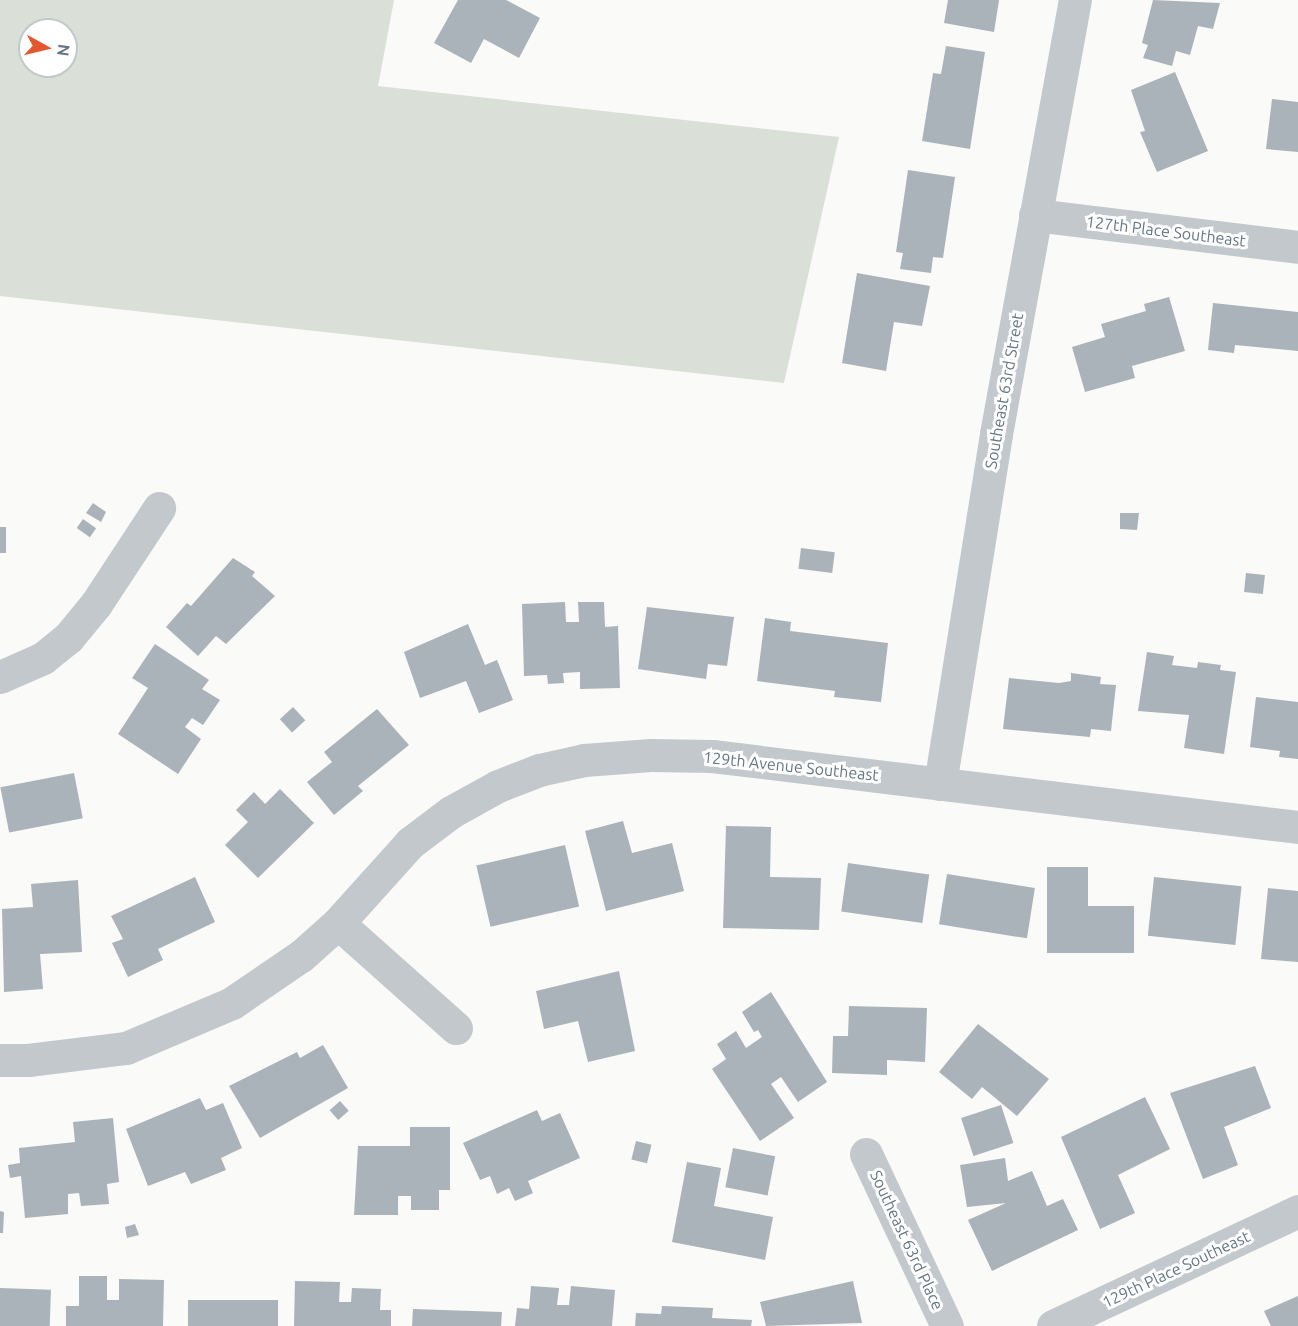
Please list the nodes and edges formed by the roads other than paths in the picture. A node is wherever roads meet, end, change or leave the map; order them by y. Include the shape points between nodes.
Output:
1 (1075, 0) edge
2 (1035, 215) junction
3 (1298, 247) edge
4 (159, 508) dead end
5 (0, 677) edge
6 (940, 784) junction
7 (1298, 827) edge
8 (338, 923) junction
9 (456, 1028) dead end
10 (0, 1060) edge
11 (866, 1154) dead end
12 (1298, 1211) edge
13 (947, 1326) edge
14 (1053, 1326) edge

1 - 2 street, Southeast 63rd Street
2 - 3 street, 127th Place Southeast
2 - 6 street, Southeast 63rd Street
4 - 5 street via 96,604 68,638 43,658
6 - 7 street, 129th Avenue Southeast
6 - 8 street, 129th Avenue Southeast via 712,756 584,760 539,770 498,786 451,812 410,843
8 - 9 street
8 - 10 street, 129th Avenue Southeast via 301,956 232,1003 177,1029 126,1047
11 - 13 street, Southeast 63rd Place
12 - 14 street, 129th Place Southeast

